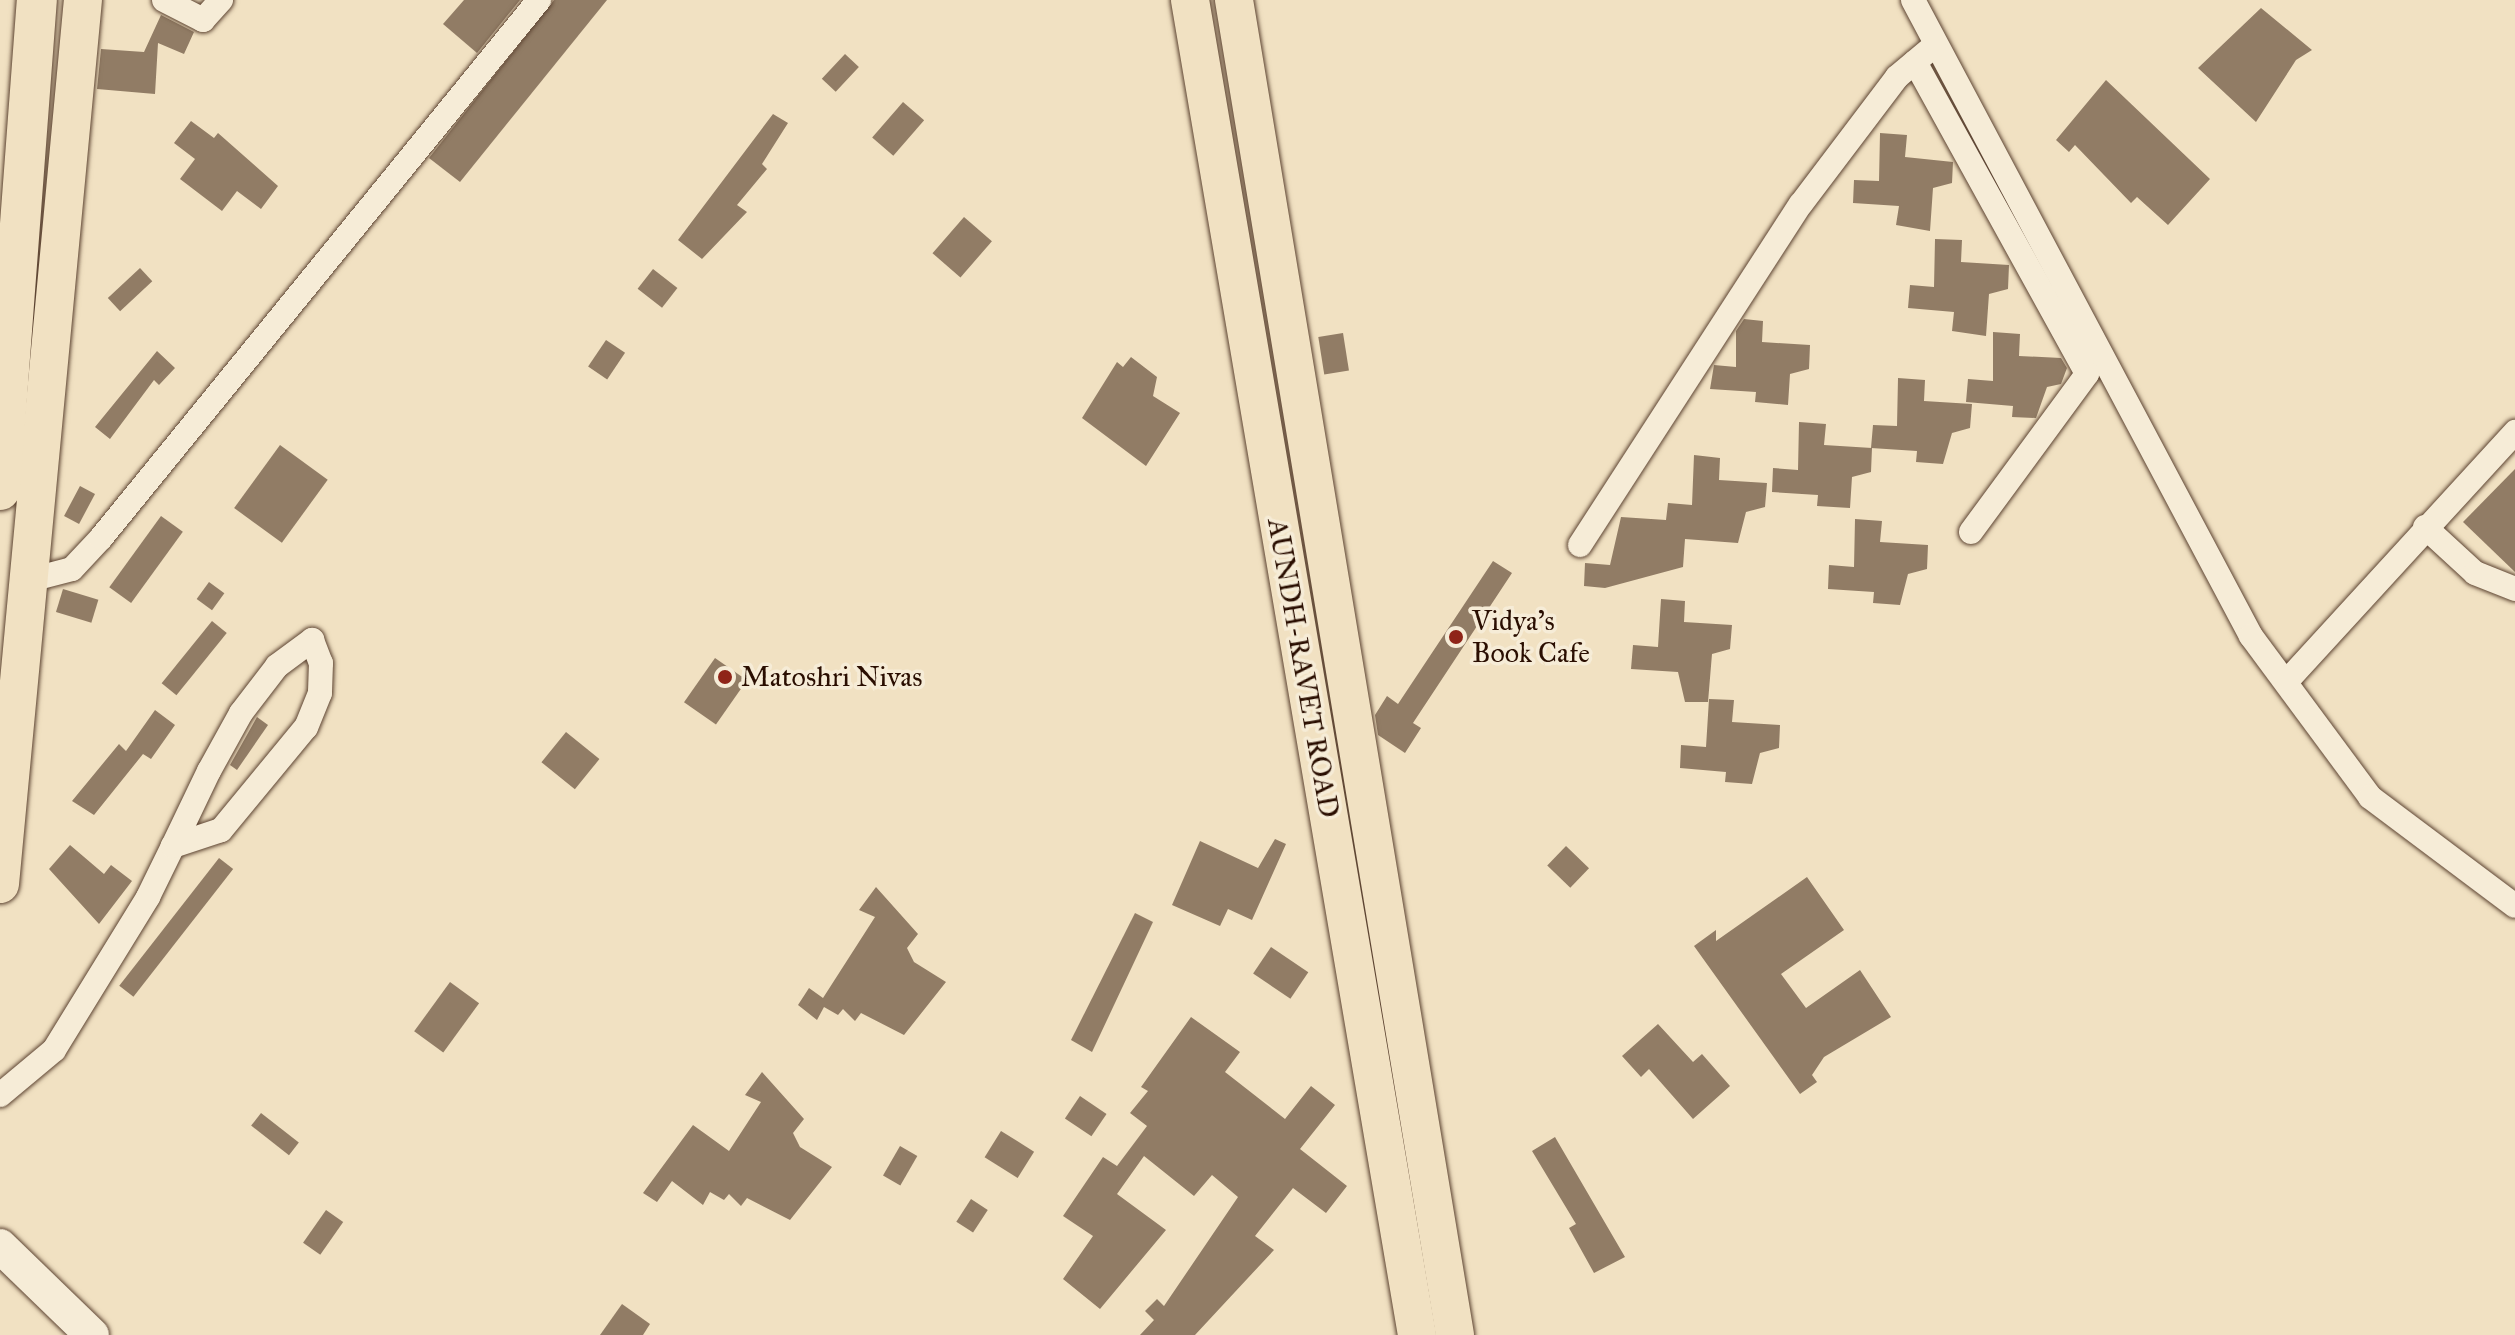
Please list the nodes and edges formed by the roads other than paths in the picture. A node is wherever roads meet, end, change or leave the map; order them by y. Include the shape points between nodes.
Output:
1 (37, 0) edge
2 (83, 0) edge
3 (164, 0) edge
4 (221, 0) edge
5 (539, 0) edge
6 (1190, 0) edge
7 (1234, 0) edge
8 (1913, 0) edge
9 (1934, 46) junction
10 (1915, 62) junction
11 (2515, 432) edge
12 (0, 490) edge
13 (2425, 527) junction
14 (1971, 532) dead end
15 (1580, 545) dead end
16 (30, 580) junction
17 (2515, 589) edge
18 (2287, 681) junction
19 (173, 846) junction
20 (0, 884) edge
21 (2515, 906) edge
22 (0, 1095) edge
23 (0, 1246) edge
24 (92, 1335) edge
25 (1417, 1335) edge
26 (1455, 1335) edge

1 - 12 highway
2 - 16 main road
3 - 4 street via 203,20
5 - 16 street via 101,538 72,569
6 - 25 main road, AUNDH-RAVET ROAD
7 - 26 main road, AUNDH-RAVET ROAD
8 - 9 street
9 - 10 street
9 - 18 street via 2084,313 2213,570
10 - 14 street via 2087,374
10 - 15 street via 1801,204
11 - 13 street
13 - 17 street via 2484,579
13 - 18 street
16 - 20 main road
18 - 21 street via 2370,797
19 - 19 street via 241,713 277,666 312,640 320,693 306,727 221,830
19 - 22 street via 54,1050
23 - 24 main road

